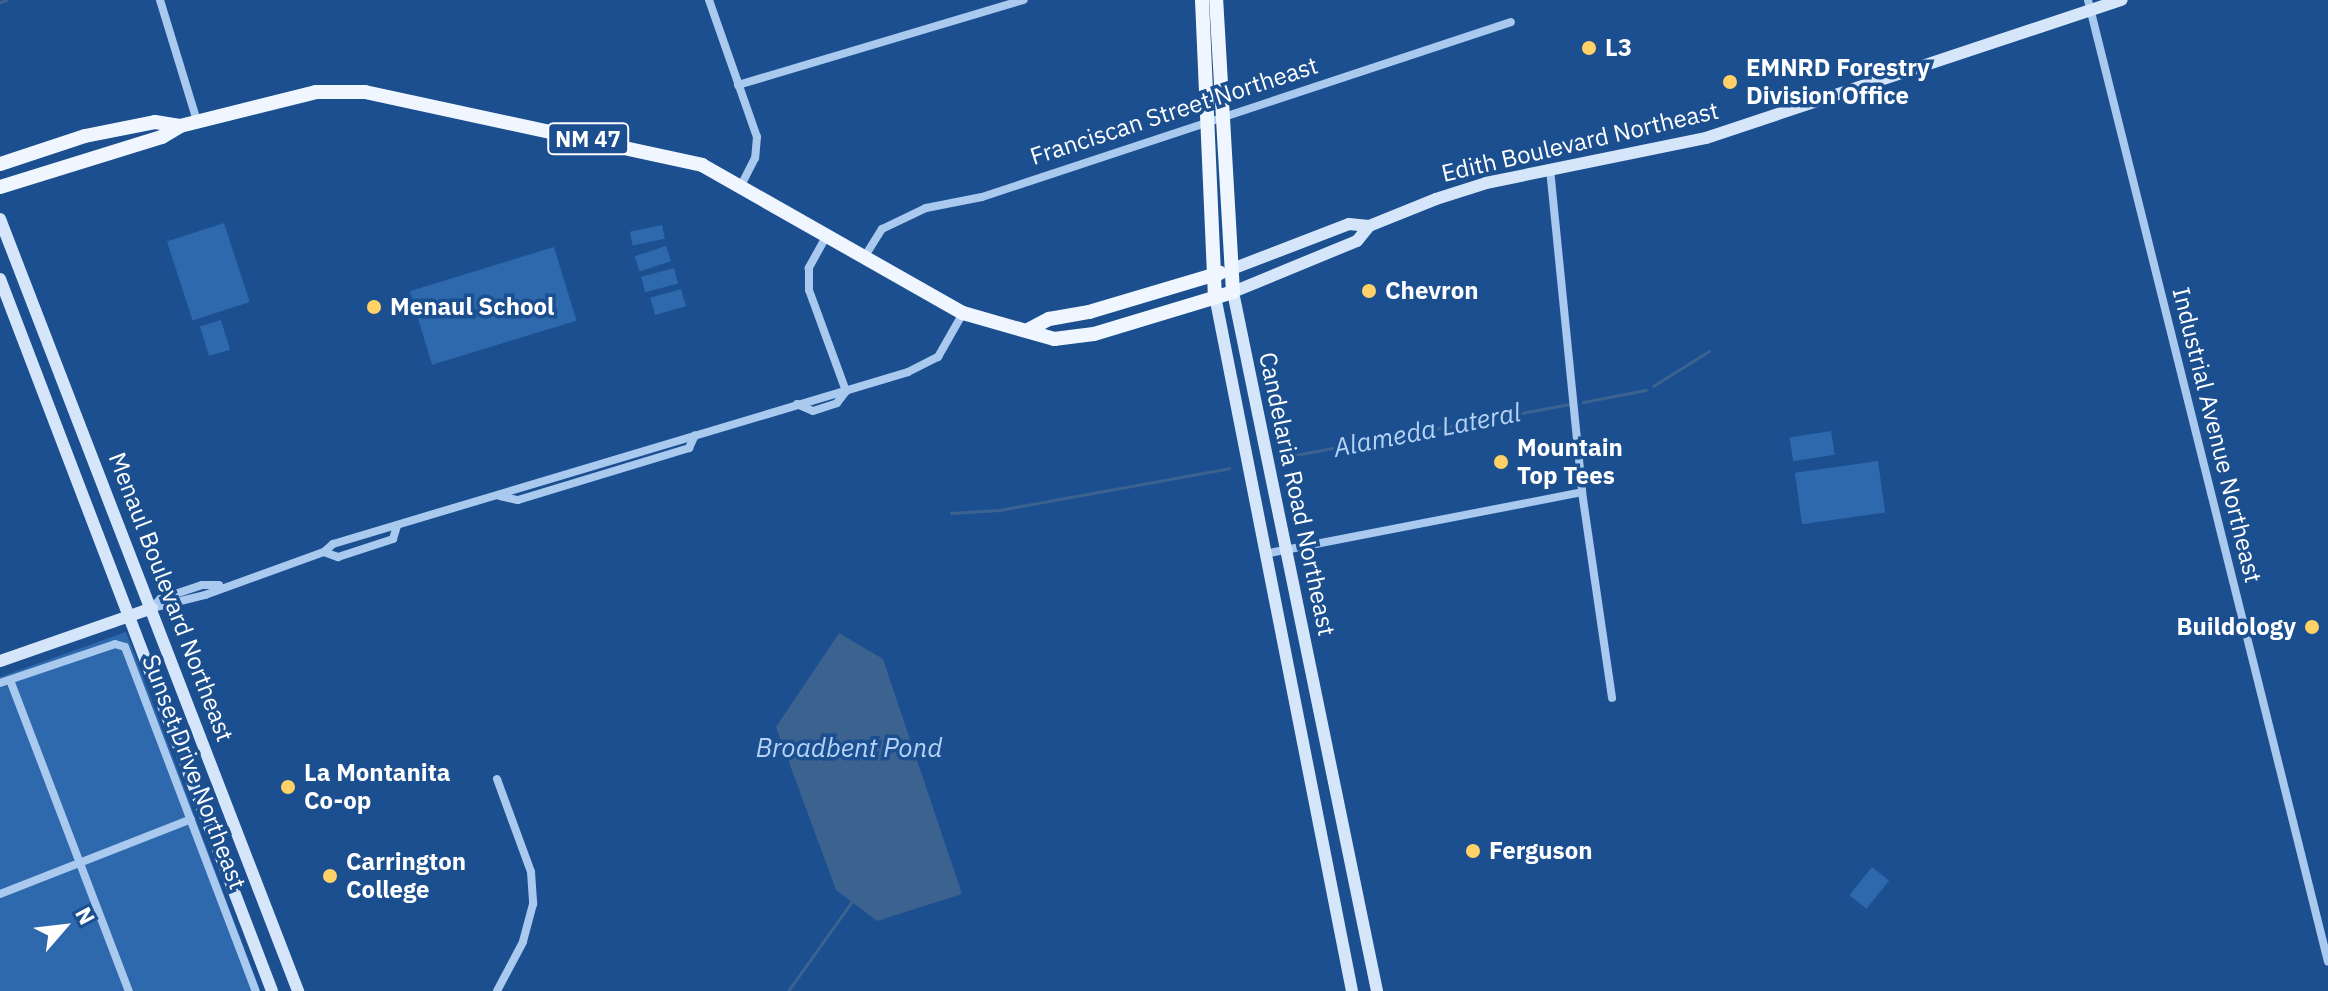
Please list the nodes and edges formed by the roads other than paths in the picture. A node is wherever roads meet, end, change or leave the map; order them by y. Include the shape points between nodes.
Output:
1 (160, 0) edge
2 (709, 0) edge
3 (1024, 0) edge
4 (1202, 0) edge
5 (1216, 0) edge
6 (2122, 0) edge
7 (2089, 5) edge
8 (1511, 22) dead end
9 (738, 85) junction
10 (1222, 114) junction
11 (1207, 119) junction
12 (197, 121) junction
13 (180, 126) junction
14 (0, 164) edge
15 (1550, 169) junction
16 (742, 183) junction
17 (0, 187) edge
18 (0, 219) edge
19 (1369, 226) junction
20 (827, 234) junction
21 (865, 256) junction
22 (1232, 269) junction
23 (1213, 274) junction
24 (0, 279) edge
25 (1233, 292) junction
26 (1215, 296) junction
27 (963, 313) junction
28 (1028, 330) junction
29 (50, 347) junction
30 (30, 355) junction
31 (846, 391) junction
32 (1582, 492) junction
33 (1286, 547) junction
34 (1263, 555) junction
35 (152, 608) junction
36 (131, 616) junction
37 (0, 661) edge
38 (10, 680) junction
39 (0, 683) edge
40 (1612, 698) dead end
41 (497, 779) dead end
42 (191, 819) junction
43 (78, 864) junction
44 (0, 894) edge
45 (2328, 962) edge
46 (129, 991) edge
47 (256, 991) edge
48 (272, 991) edge
49 (298, 991) edge
50 (497, 991) edge
51 (1352, 991) edge
52 (1377, 991) edge

1 - 12 street
2 - 9 street
3 - 9 street
4 - 11 main road, Candelaria Road Northeast
5 - 10 main road, Candelaria Road Northeast
6 - 7 main road, Edith Boulevard Northeast
7 - 15 main road, Edith Boulevard Northeast via 1706,138
7 - 45 street, Industrial Avenue Northeast
8 - 10 street, Franciscan Street Northeast
9 - 16 street via 757,137 755,158
10 - 11 street, Franciscan Street Northeast
10 - 22 main road, Candelaria Road Northeast
11 - 21 street, Franciscan Street Northeast via 982,197 897,219 882,229
11 - 23 main road, Candelaria Road Northeast
12 - 13 main road, NM 47
12 - 16 main road, NM 47 via 316,92 365,92 669,157
13 - 14 main road, NM 47 via 155,122 85,136
13 - 17 main road, NM 47 via 162,137
15 - 19 main road, Edith Boulevard Northeast via 1473,187
15 - 32 street
16 - 20 main road, NM 47
18 - 29 main road, Menaul Boulevard Northeast
19 - 22 main road, Edith Boulevard Northeast via 1349,224
19 - 25 main road, Edith Boulevard Northeast via 1357,241
20 - 21 main road, NM 47
20 - 31 street via 809,268 809,290
21 - 27 main road, NM 47
22 - 23 main road, Edith Boulevard Northeast
22 - 25 main road, Candelaria Road Northeast
23 - 26 main road, Candelaria Road Northeast
23 - 28 main road, Edith Boulevard Northeast via 1049,319
24 - 30 main road, Menaul Boulevard Northeast
25 - 26 main road, Edith Boulevard Northeast / NM 47
25 - 33 main road, Candelaria Road Northeast
26 - 28 main road, Edith Boulevard Northeast / NM 47 via 1094,334 1054,339
26 - 34 main road, Candelaria Road Northeast
27 - 28 main road, Edith Boulevard Northeast / NM 47
27 - 31 street via 938,357 927,365
29 - 30 main road
29 - 35 main road, Menaul Boulevard Northeast
30 - 36 main road, Menaul Boulevard Northeast
31 - 35 street via 837,403 813,411 797,404 695,435 689,448 518,500 498,496 397,526 393,539 338,557 324,552 219,585 205,595
32 - 33 street
32 - 40 street
33 - 34 street
33 - 52 main road, Candelaria Road Northeast
34 - 51 main road, Candelaria Road Northeast
35 - 36 main road
35 - 49 main road, Menaul Boulevard Northeast
36 - 37 main road
36 - 48 main road, Menaul Boulevard Northeast
38 - 39 street, Sunset Drive Northeast
38 - 42 street, Sunset Drive Northeast via 122,643
38 - 43 street
41 - 50 street via 531,872 531,920
42 - 43 street
42 - 47 street, Sunset Drive Northeast
43 - 44 street
43 - 46 street

